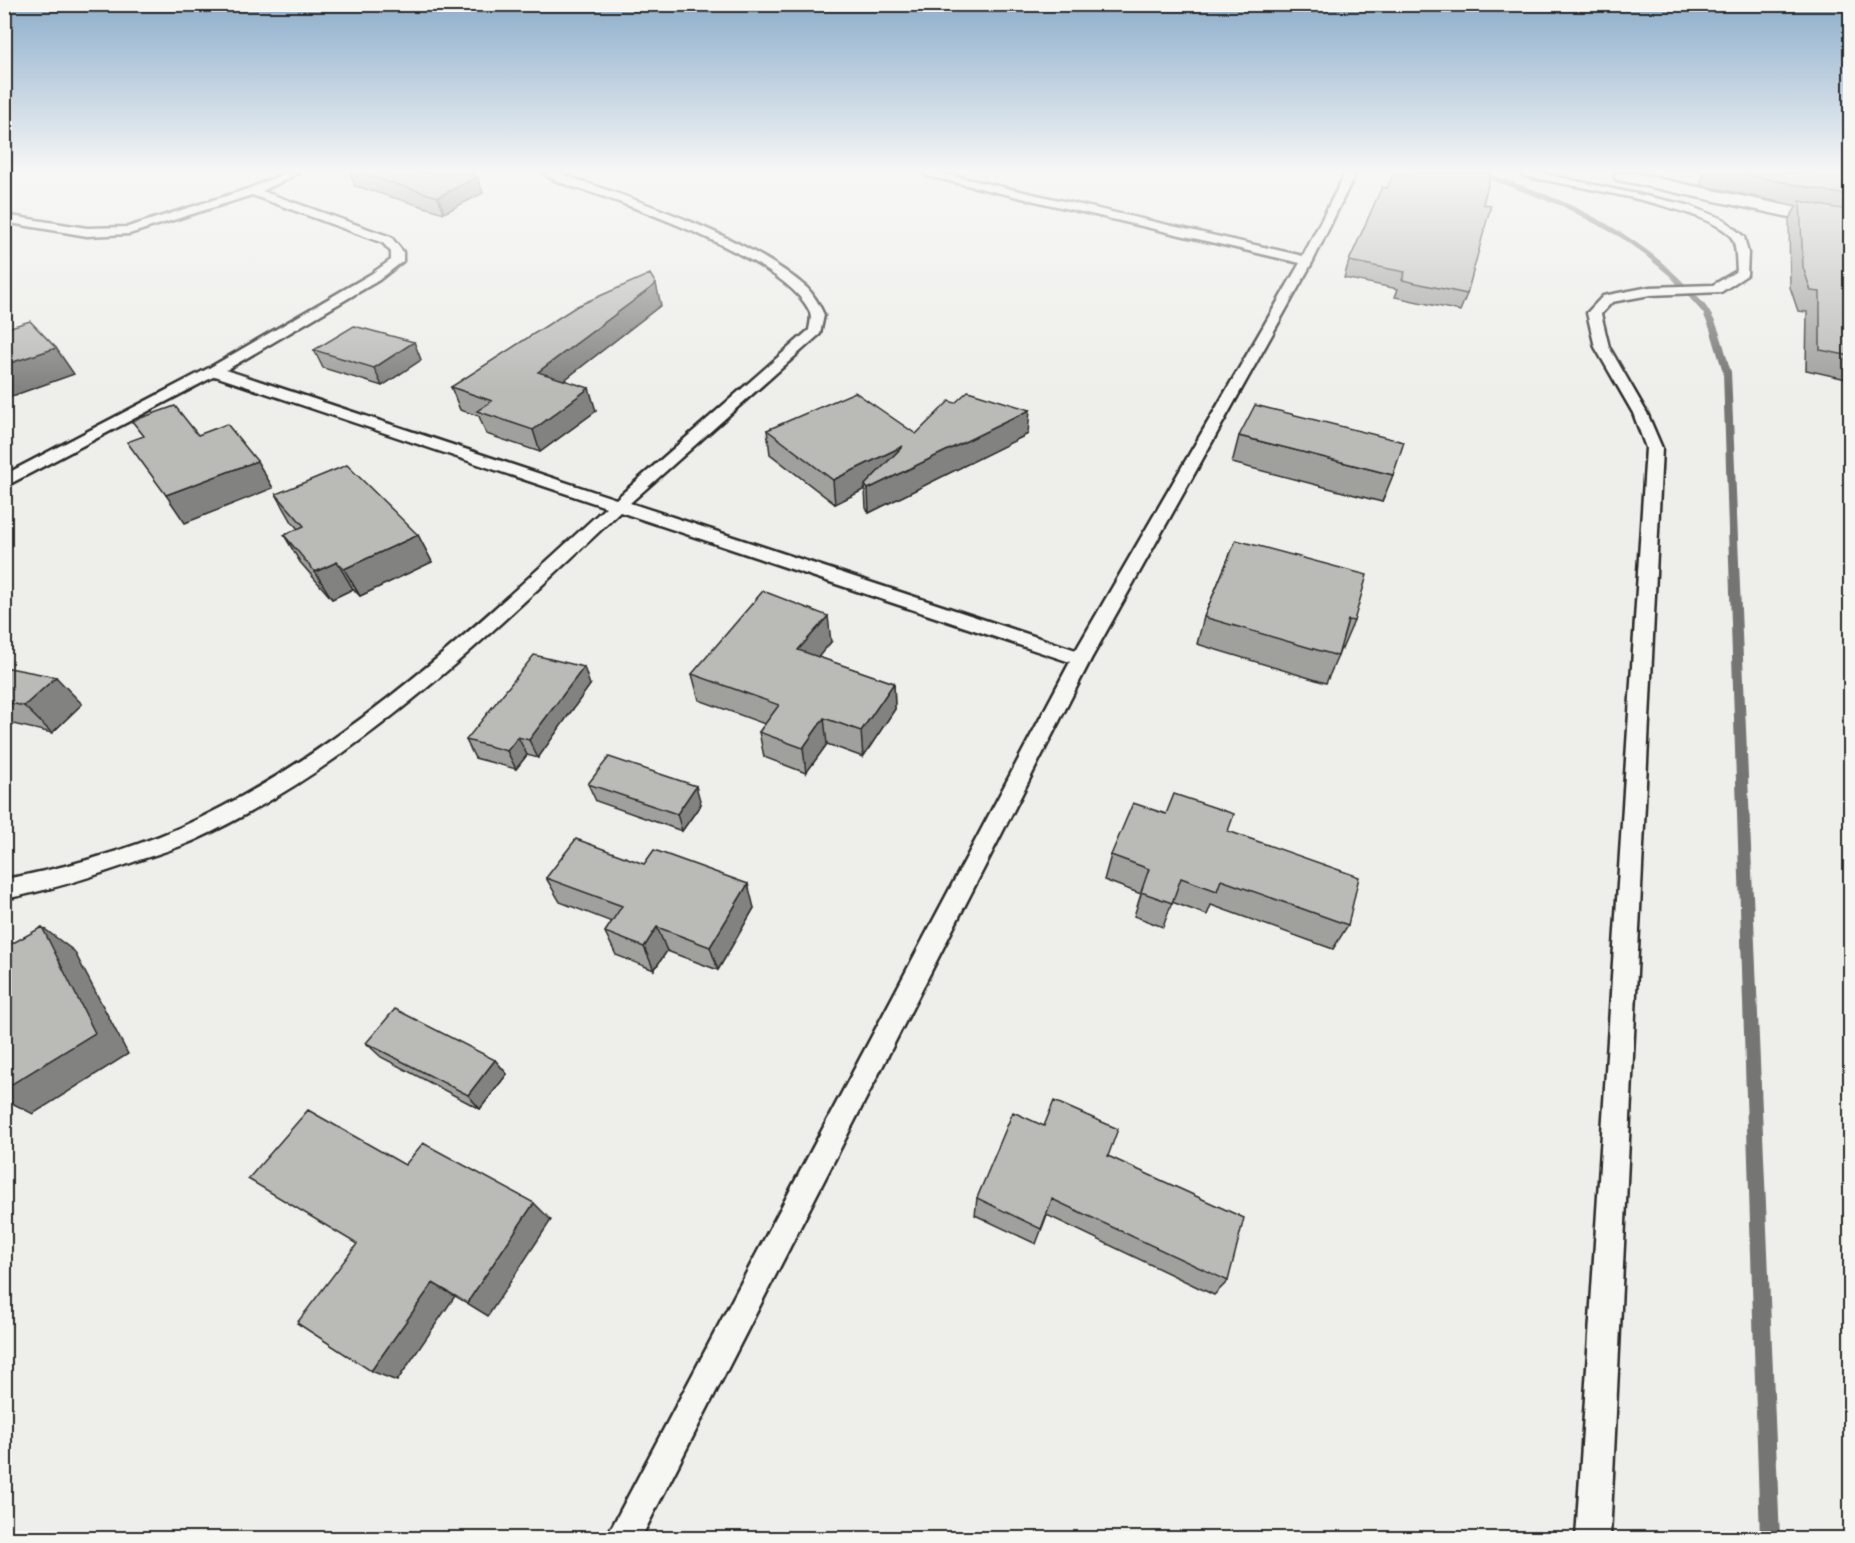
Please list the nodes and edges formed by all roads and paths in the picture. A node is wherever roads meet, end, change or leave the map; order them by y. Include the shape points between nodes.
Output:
1 (391, 245) edge
2 (728, 245) edge
3 (1238, 245) edge
4 (1315, 245) edge
5 (1740, 245) edge
6 (1307, 261) junction
7 (214, 371) junction
8 (4, 482) edge
9 (618, 506) junction
10 (1081, 659) junction
11 (4, 889) edge
12 (623, 1539) edge
13 (1593, 1539) edge

1 - 7 lane via 397,252 397,261 375,277
2 - 9 lane via 779,272 809,297 818,314 815,331
3 - 6 lane
4 - 6 lane
5 - 13 lane via 1743,272 1716,289 1650,291 1608,299 1594,313 1602,347 1640,413 1654,448
6 - 10 lane
7 - 8 lane
7 - 9 lane
9 - 10 lane
9 - 11 lane via 430,671 343,740 271,789 190,833 98,866
10 - 12 lane

